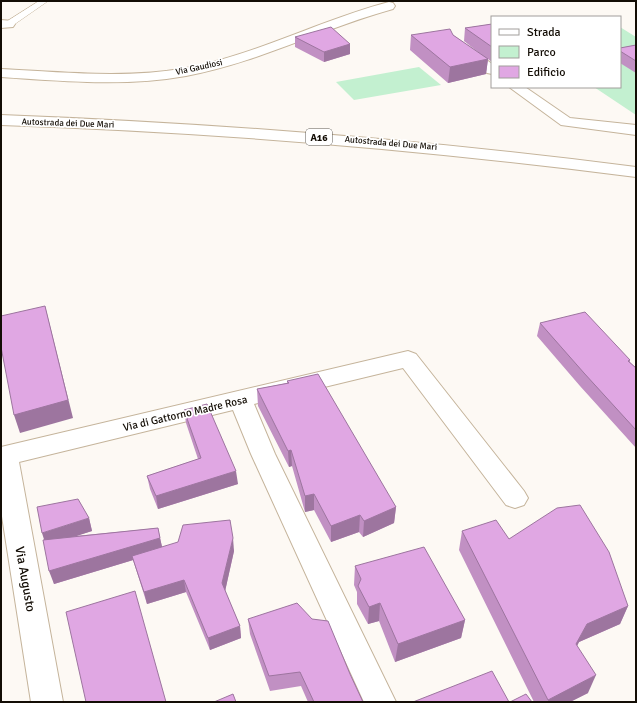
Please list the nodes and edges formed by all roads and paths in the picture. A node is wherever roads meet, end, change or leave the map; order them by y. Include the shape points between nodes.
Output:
1 (44, 1) edge
2 (389, 6) dead end
3 (5, 24) edge
4 (457, 45) edge
5 (491, 69) edge
6 (1, 73) edge
7 (517, 88) edge
8 (1, 109) edge
9 (1, 120) edge
10 (636, 130) edge
11 (636, 159) edge
12 (636, 172) edge
13 (241, 400) junction
14 (3, 456) edge
15 (515, 498) dead end
16 (46, 702) edge
17 (380, 702) edge

1 - 3 lane
2 - 6 main road, Via Gaudiosi via 301,34 226,62 187,72 131,77
4 - 5 main road
7 - 10 main road via 566,122
8 - 11 main road, Autostrada dei Due Mari / A16 via 153,114 334,126 463,138
9 - 12 main road, Autostrada dei Due Mari / A16 via 154,126 344,139 461,150
13 - 14 main road, Via di Gattorno Madre Rosa
13 - 15 main road, Via di Gattorno Madre Rosa via 408,359
13 - 17 main road via 263,454
14 - 16 main road, Via Augusto

